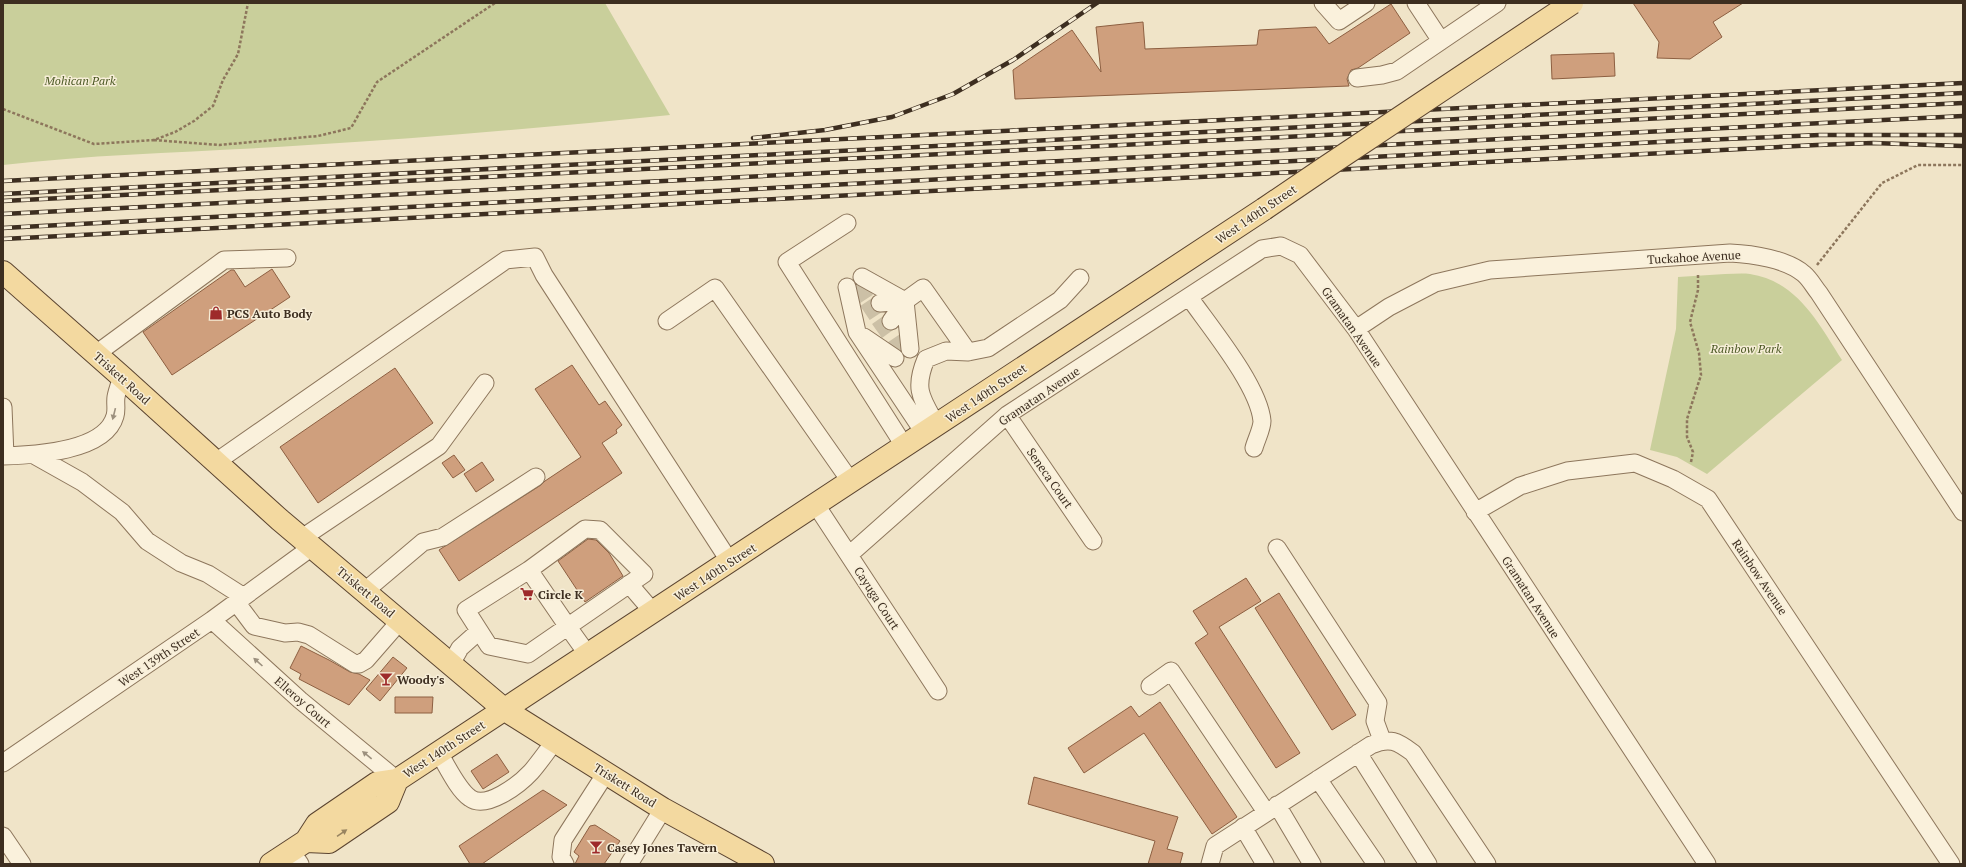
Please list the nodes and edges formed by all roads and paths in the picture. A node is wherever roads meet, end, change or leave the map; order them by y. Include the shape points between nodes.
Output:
1 (248, 3) edge
2 (495, 3) edge
3 (1323, 3) edge
4 (1366, 3) edge
5 (1416, 3) edge
6 (1497, 3) edge
7 (1572, 3) edge
8 (1441, 41) junction
9 (1357, 78) dead end
10 (3, 109) edge
11 (154, 140) junction
12 (1963, 165) edge
13 (847, 223) dead end
14 (287, 258) dead end
15 (1816, 265) dead end
16 (3, 272) edge
17 (1698, 273) dead end
18 (1080, 278) dead end
19 (1189, 297) junction
20 (905, 301) junction
21 (667, 321) dead end
22 (1356, 329) junction
23 (857, 332) junction
24 (968, 352) junction
25 (96, 354) junction
26 (122, 377) junction
27 (485, 383) dead end
28 (3, 407) edge
29 (1006, 415) junction
30 (931, 430) junction
31 (904, 447) junction
32 (1254, 448) dead end
33 (34, 455) junction
34 (4, 456) edge
35 (216, 462) junction
36 (1691, 462) dead end
37 (536, 477) dead end
38 (851, 482) junction
39 (816, 505) junction
40 (1475, 512) junction
41 (1963, 512) edge
42 (1093, 541) dead end
43 (307, 542) junction
44 (1277, 548) dead end
45 (849, 555) junction
46 (730, 562) junction
47 (529, 570) junction
48 (629, 584) junction
49 (365, 591) junction
50 (240, 600) junction
51 (653, 612) junction
52 (212, 620) junction
53 (400, 621) junction
54 (568, 627) junction
55 (479, 631) junction
56 (588, 656) junction
57 (451, 664) junction
58 (1150, 686) dead end
59 (938, 691) dead end
60 (506, 710) junction
61 (1382, 740) junction
62 (555, 741) junction
63 (439, 753) junction
64 (1358, 753) junction
65 (3, 763) edge
66 (606, 773) junction
67 (1318, 779) junction
68 (397, 780) junction
69 (664, 809) junction
70 (1271, 809) junction
71 (1243, 827) junction
72 (3, 836) edge
73 (299, 852) edge
74 (22, 864) edge
75 (271, 864) edge
76 (565, 864) edge
77 (629, 864) edge
78 (763, 864) edge
79 (1210, 864) edge
80 (1265, 864) edge
81 (1312, 864) edge
82 (1376, 864) edge
83 (1428, 864) edge
84 (1487, 864) edge
85 (1707, 864) edge
86 (1951, 864) edge

1 - 11 path via 238,54 222,80 212,106 194,121
2 - 11 path via 377,82 351,128 318,136 219,145
3 - 4 street via 1339,21
5 - 8 street
6 - 8 street
7 - 30 main road, West 140th Street, bridge
8 - 9 street via 1397,71
10 - 11 path via 94,144
12 - 15 path via 1918,165 1882,183
13 - 31 street via 787,262
14 - 25 street via 224,260
16 - 25 main road, Triskett Road
17 - 36 path via 1698,290 1690,322 1699,353 1701,375 1687,419 1687,437 1693,452
18 - 24 street via 1060,300 988,348
19 - 22 street, Gramatan Avenue via 1262,249 1281,246 1300,255
19 - 29 street, Gramatan Avenue
19 - 32 street via 1252,390 1262,423
20 - 20 street via 901,336
20 - 20 street via 871,291
20 - 24 street via 923,288
21 - 38 street via 715,288
22 - 40 street, Gramatan Avenue
22 - 41 street, Tuckahoe Avenue via 1435,283 1490,270 1730,253 1755,254 1793,266 1804,274
23 - 23 street via 857,301
23 - 23 street via 887,345
23 - 30 street
24 - 30 street via 946,351 926,358 920,372 919,394
25 - 26 main road, Triskett Road
26 -> 33 street via 116,397 115,416 107,430 86,444
26 - 35 main road, Triskett Road
27 - 43 street, West 139th Street via 438,446
28 - 34 street
29 - 42 street, Seneca Court
29 - 45 street, Gramatan Avenue
30 - 31 main road, West 140th Street
31 - 38 main road, West 140th Street
33 - 34 street
33 - 50 street via 82,482 122,512 147,541 181,563 208,574
35 - 43 main road, Triskett Road
35 - 46 street via 506,260 535,257 544,275
37 - 49 street via 443,537 423,542
38 - 39 main road, West 140th Street
39 - 45 street, Cayuga Court
39 - 46 main road, West 140th Street
40 - 85 street, Gramatan Avenue
40 - 86 street, Rainbow Avenue via 1520,486 1567,471 1635,463 1674,479 1708,499
43 - 49 main road, Triskett Road
43 - 50 street, West 139th Street
44 - 61 street via 1378,703 1375,721
45 - 59 street, Cayuga Court
46 - 51 main road, West 140th Street
47 - 48 street via 585,529 591,528 600,530 644,574
47 - 54 street
47 - 55 street via 466,610
48 - 51 street
48 - 54 street
49 - 53 main road, Triskett Road
50 - 52 street, West 139th Street
50 - 53 street via 254,626 309,635 355,664 366,660
51 - 56 main road, West 140th Street
52 - 65 street, West 139th Street
68 -> 52 street, Elleroy Court via 300,700
53 - 57 main road, Triskett Road
54 - 55 street via 528,654 489,646
54 - 56 street
55 - 57 street via 460,648
56 - 60 main road, West 140th Street
57 - 60 main road, Triskett Road
58 - 70 street via 1171,671
60 - 62 main road, Triskett Road
60 - 63 main road, West 140th Street
61 - 64 street
61 - 84 street via 1400,743 1413,753
62 - 63 street via 531,772 518,784 486,801 478,802 469,798 456,782
62 - 66 main road, Triskett Road
63 - 68 main road, West 140th Street
64 - 67 street
64 - 83 street
66 - 69 main road, Triskett Road
66 - 76 street via 563,840 560,856
67 - 70 street
67 - 82 street
68 - 73 main road, West 140th Street via 388,802 328,842
69 - 77 street
69 - 78 main road, Triskett Road
70 - 71 street
70 - 81 street
71 - 79 street via 1215,846
71 - 80 street
72 - 74 street
73 - 75 main road, West 140th Street

